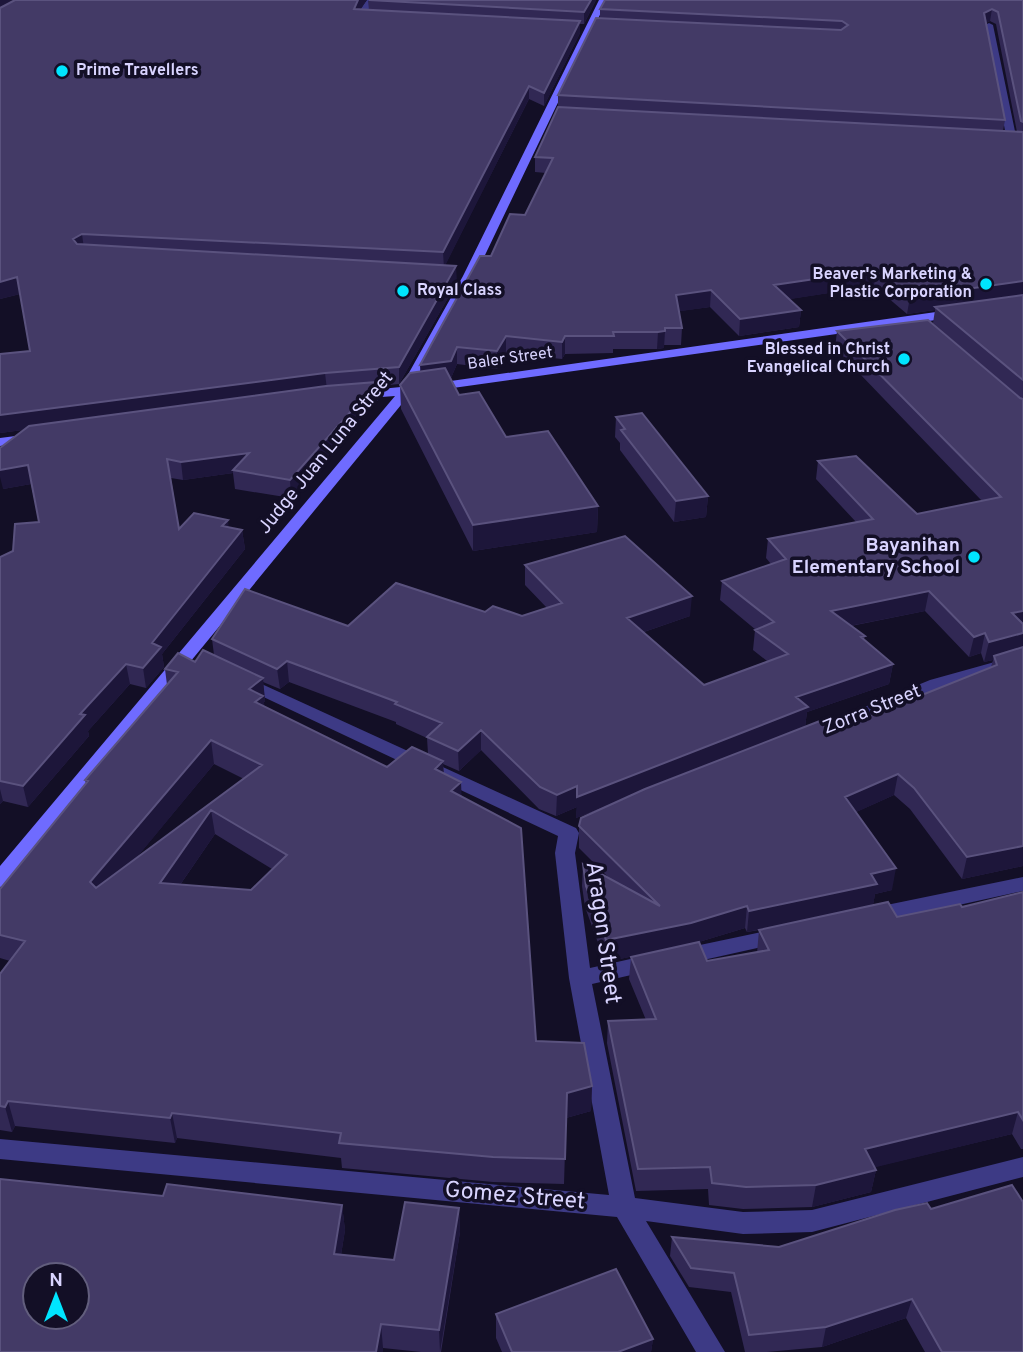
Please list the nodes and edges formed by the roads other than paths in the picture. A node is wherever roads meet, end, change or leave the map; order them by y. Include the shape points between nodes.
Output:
1 (371, 0) edge
2 (603, 0) edge
3 (380, 20) edge
4 (989, 25) edge
5 (604, 26) edge
6 (589, 27) junction
7 (575, 29) edge
8 (547, 114) junction
9 (561, 115) edge
10 (999, 140) edge
11 (1018, 141) edge
12 (455, 275) edge
13 (469, 276) junction
14 (970, 312) edge
15 (406, 391) junction
16 (340, 396) edge
17 (45, 436) edge
18 (0, 442) edge
19 (187, 654) junction
20 (1023, 659) edge
21 (796, 742) edge
22 (0, 880) edge
23 (1023, 884) edge
24 (853, 920) edge
25 (801, 931) edge
26 (580, 978) junction
27 (0, 1149) edge
28 (1023, 1167) edge
29 (624, 1207) junction
30 (711, 1352) edge

1 - 3 street via 359,17
2 - 6 street, Judge Juan Luna Street
4 - 11 street
5 - 6 street
6 - 7 street
6 - 8 street, Judge Juan Luna Street
8 - 9 street
8 - 13 street, Judge Juan Luna Street
10 - 11 street
12 - 13 street
13 - 15 street, Judge Juan Luna Street
14 - 15 street, Baler Street via 921,323
15 - 16 street, Baler Street
15 - 19 street, Judge Juan Luna Street
17 - 18 street
19 - 22 street, Judge Juan Luna Street
19 - 26 street, Aragon Street via 578,828 565,853
20 - 21 street, Zorra Street via 936,684
23 - 24 street
25 - 26 street
26 - 29 street, Aragon Street
27 - 29 street, Gomez Street
28 - 29 street, Gomez Street via 812,1221 743,1223
29 - 30 street, Aragon Street

